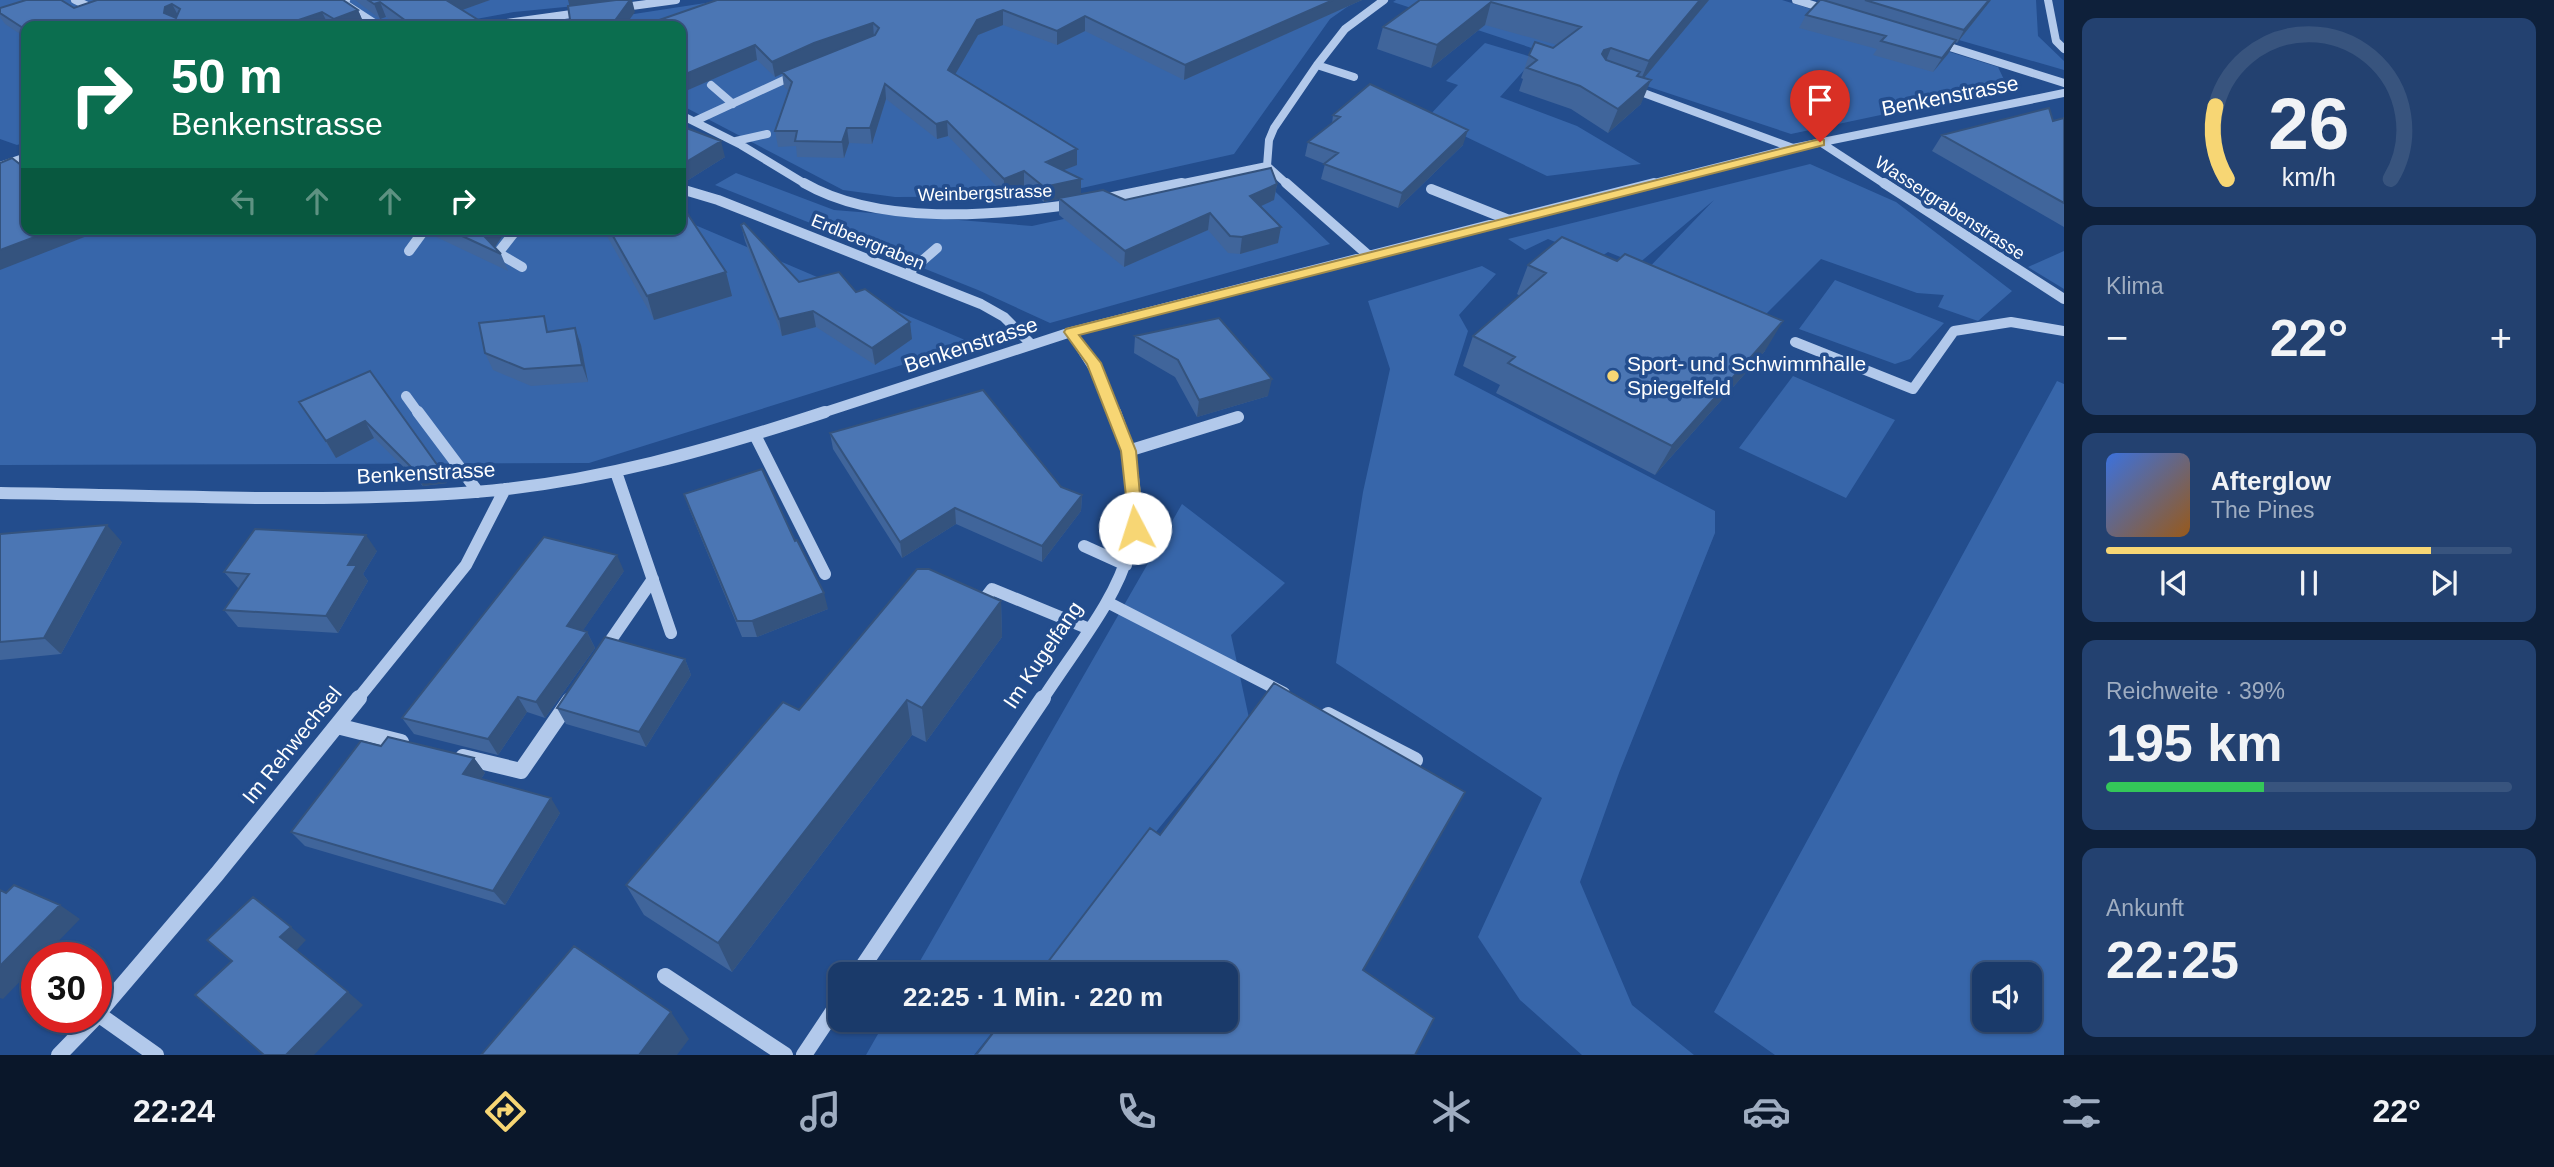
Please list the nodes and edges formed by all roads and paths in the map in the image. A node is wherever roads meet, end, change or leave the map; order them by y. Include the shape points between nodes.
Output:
1 (75, 0) edge
2 (107, 0) edge
3 (346, 0) edge
4 (676, 0) edge
5 (1384, 0) edge
6 (1796, 0) edge
7 (2048, 0) edge
8 (608, 9) edge
9 (594, 10) edge
10 (1835, 12) edge
11 (371, 21) edge
12 (530, 21) edge
13 (1925, 39) edge
14 (2064, 49) edge
15 (1317, 65) junction
16 (808, 68) edge
17 (1354, 77) dead end
18 (2064, 83) edge
19 (711, 85) edge
20 (1625, 86) edge
21 (2064, 93) edge
22 (733, 104) junction
23 (686, 118) edge
24 (695, 121) junction
25 (767, 134) dead end
26 (736, 141) junction
27 (1820, 142) junction
28 (1793, 148) junction
29 (21, 159) edge
30 (0, 166) edge
31 (1267, 166) junction
32 (1431, 189) dead end
33 (686, 190) edge
34 (1094, 201) edge
35 (1082, 203) edge
36 (1510, 220) junction
37 (421, 235) edge
38 (512, 235) edge
39 (937, 248) dead end
40 (409, 251) dead end
41 (1368, 255) junction
42 (522, 267) dead end
43 (907, 274) junction
44 (2064, 299) edge
45 (2064, 331) edge
46 (1071, 332) junction
47 (1795, 342) dead end
48 (1032, 345) junction
49 (406, 396) dead end
50 (1238, 418) dead end
51 (755, 435) junction
52 (1128, 451) junction
53 (616, 472) junction
54 (505, 489) junction
55 (478, 492) junction
56 (0, 493) edge
57 (1084, 546) dead end
58 (1126, 565) junction
59 (825, 575) dead end
60 (653, 579) junction
61 (1107, 602) junction
62 (979, 606) edge
63 (1087, 628) junction
64 (671, 633) dead end
65 (599, 658) edge
66 (575, 692) edge
67 (337, 726) junction
68 (416, 746) edge
69 (442, 752) edge
70 (1415, 760) edge
71 (866, 962) edge
72 (665, 975) dead end
73 (112, 998) edge
74 (828, 1019) edge
75 (112, 1026) edge
76 (81, 1033) edge
77 (60, 1055) edge
78 (156, 1055) edge
79 (785, 1055) edge
80 (804, 1055) edge

1 - 2 street via 104,10 115,4
3 - 11 street via 342,2
4 - 8 street
5 - 15 street via 1345,29
6 - 10 street
7 - 14 street via 2056,41
9 - 12 street
13 - 18 street
15 - 17 street
15 - 31 street via 1274,128
16 - 22 street
19 - 22 street
20 - 28 street
21 - 27 street, Benkenstrasse
22 - 24 street
23 - 24 street, Weinbergstrasse
24 - 26 street, Weinbergstrasse
25 - 26 street
26 - 35 street, Weinbergstrasse via 819,191 901,211 1044,209
27 - 28 street, Benkenstrasse
27 - 44 street, Wassergrabenstrasse
28 - 36 street, Benkenstrasse
29 - 30 street
31 - 34 street
31 - 41 street
32 - 36 street
33 - 43 street, Erdbeergraben
36 - 41 street, Benkenstrasse
37 - 40 street
38 - 42 street via 498,253
39 - 43 street
41 - 46 street, Benkenstrasse
43 - 48 street, Erdbeergraben via 1004,317
45 - 47 street via 2011,322 1954,331 1913,389
46 - 48 street, Benkenstrasse
46 - 52 street, Im Kugelfang via 1094,363
48 - 51 street, Benkenstrasse
49 - 55 street
50 - 52 street
51 - 53 street, Benkenstrasse
51 - 59 street
52 - 58 street, Im Kugelfang via 1135,528
53 - 54 street, Benkenstrasse
53 - 60 street
54 - 55 street, Benkenstrasse
54 - 67 street, Im Rehwechsel via 466,565
55 - 56 street, Benkenstrasse via 381,497
57 - 58 street
58 - 61 street, Im Kugelfang
60 - 64 street
60 - 65 street
61 - 63 street, Im Kugelfang
61 - 70 street
62 - 63 street via 992,589
63 - 71 street, Im Kugelfang
66 - 69 street via 521,771
67 - 68 street
67 - 73 street, Im Rehwechsel
72 - 79 street
74 - 80 street
75 - 78 street
76 - 77 street, Im Rehwechsel

